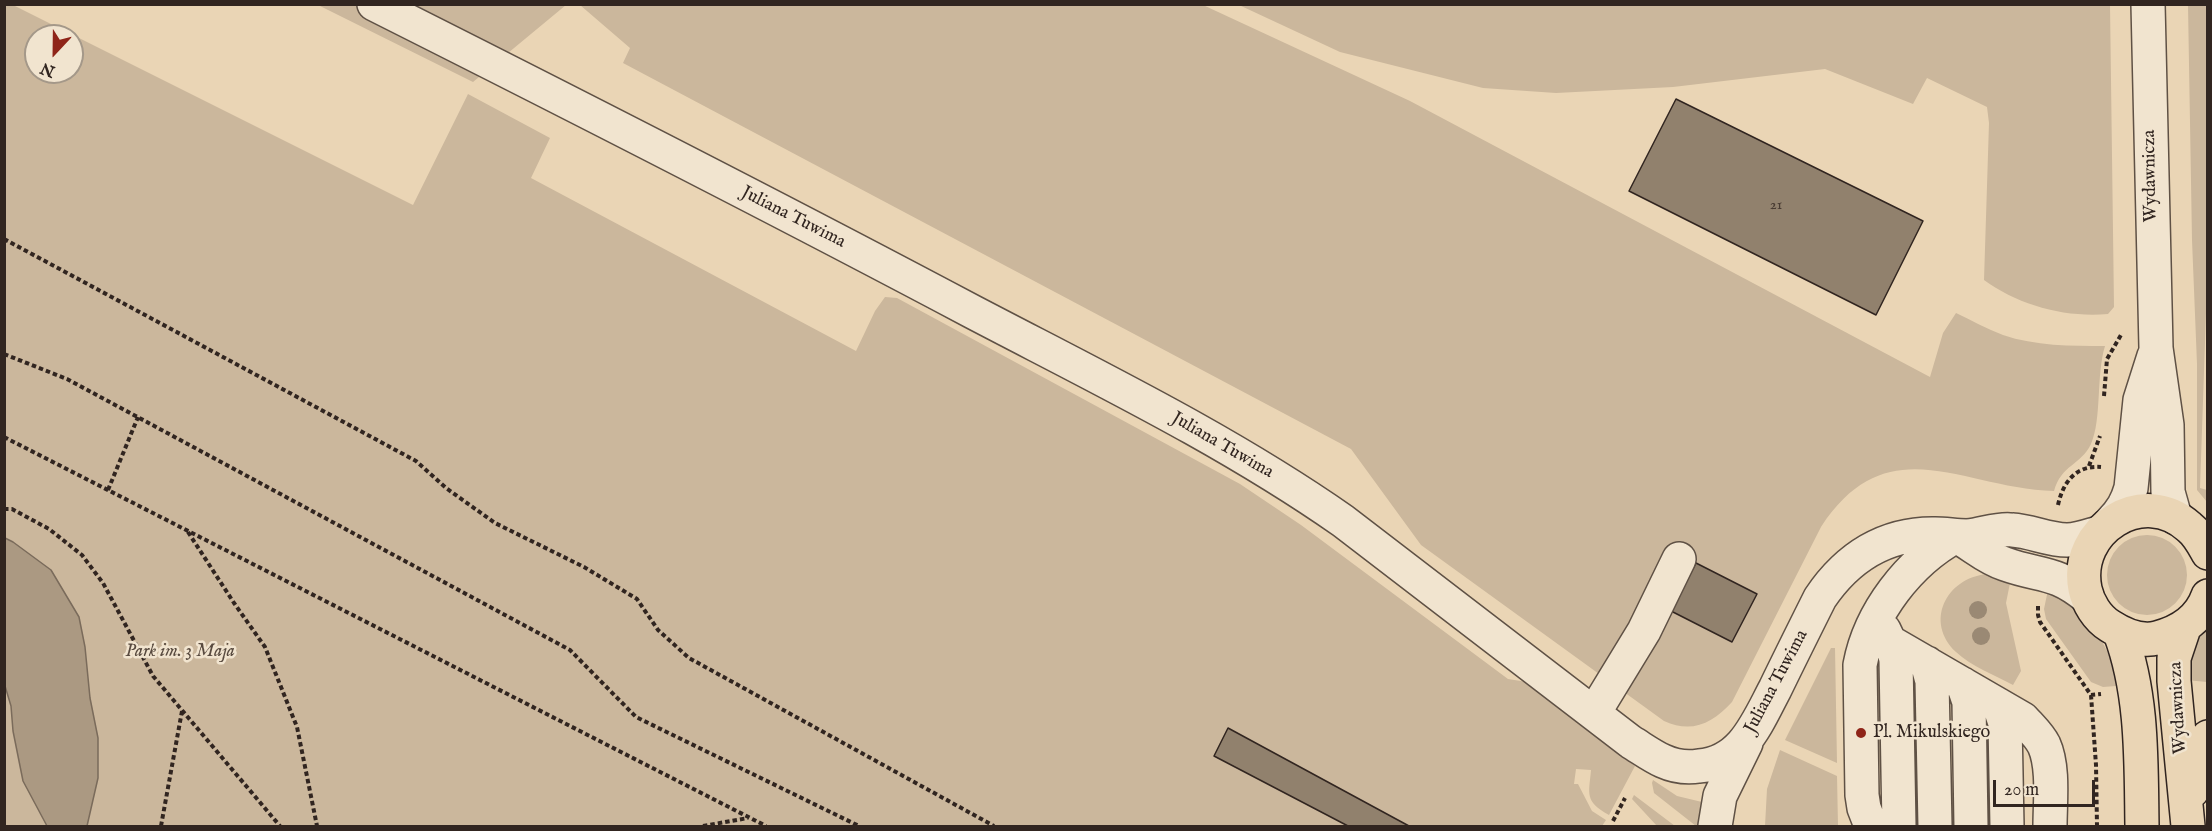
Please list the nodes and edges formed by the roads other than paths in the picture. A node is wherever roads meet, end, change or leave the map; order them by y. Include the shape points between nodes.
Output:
1 (374, 4) edge
2 (2148, 4) edge
3 (2156, 348) junction
4 (2175, 517) junction
5 (2105, 528) junction
6 (1956, 536) junction
7 (2208, 553) edge
8 (1679, 559) dead end
9 (2087, 597) junction
10 (1888, 600) junction
11 (2199, 613) edge
12 (2120, 633) junction
13 (1890, 642) junction
14 (1926, 663) junction
15 (1963, 684) junction
16 (1999, 705) junction
17 (1594, 714) junction
18 (1753, 731) junction
19 (2208, 737) edge
20 (2188, 820) edge
21 (1715, 826) edge
22 (1871, 826) edge
23 (1899, 826) edge
24 (1935, 826) edge
25 (1971, 826) edge
26 (2007, 826) edge
27 (2050, 826) edge
28 (2142, 826) edge

1 - 17 street, Juliana Tuwima via 1195,429 1343,521
2 - 3 street, Wydawnicza
3 - 4 street, Wydawnicza via 2167,425 2169,492
3 - 5 street, Wydawnicza via 2140,400 2128,501
4 - 5 main road via 2142,511 2126,514
4 - 7 main road via 2189,526
5 - 6 street, Juliana Tuwima via 2067,540 2013,530
5 - 9 main road via 2090,547 2084,563
6 - 9 street, Juliana Tuwima via 2006,565 2062,578
6 - 10 street via 1918,563
6 - 18 street, Juliana Tuwima via 1937,533 1894,539 1845,567 1820,598
8 - 17 street via 1644,631
9 - 12 main road via 2094,611
10 - 13 street via 1883,627
10 - 22 street via 1872,626 1860,665 1862,795
11 - 12 main road via 2169,635 2152,639
11 - 20 main road, Wydawnicza via 2177,646 2174,674
12 - 28 main road via 2134,684
13 - 14 street
13 - 23 street via 1896,660
14 - 15 street
14 - 24 street via 1932,681
15 - 16 street
15 - 25 street via 1969,702
16 - 26 street via 2005,723
16 - 27 street via 2023,719 2044,744 2050,762
17 - 18 street, Juliana Tuwima via 1653,756 1682,766 1710,765 1725,759
18 - 21 street via 1720,796
19 - 20 main road via 2194,778

